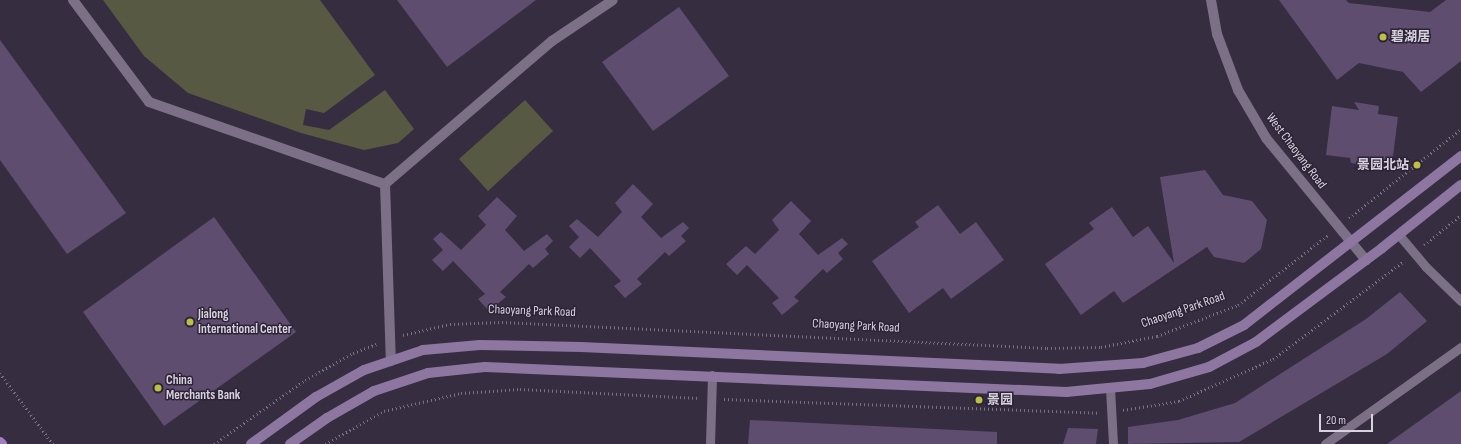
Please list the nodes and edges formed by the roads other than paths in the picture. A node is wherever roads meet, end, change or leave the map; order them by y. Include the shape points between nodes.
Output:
1 (73, 0) edge
2 (613, 0) edge
3 (1211, 0) edge
4 (1461, 156) edge
5 (385, 184) junction
6 (1461, 185) edge
7 (1399, 235) junction
8 (1353, 242) junction
9 (1366, 260) junction
10 (1461, 301) edge
11 (1461, 347) edge
12 (391, 361) junction
13 (712, 375) junction
14 (1110, 388) junction
15 (251, 444) edge
16 (290, 444) edge
17 (710, 444) edge
18 (1113, 444) edge
19 (1325, 444) edge

1 - 5 street via 149,102
2 - 5 street via 552,41
3 - 8 street, West Chaoyang Road via 1217,34 1238,90 1266,138
4 - 8 main road
5 - 12 street
6 - 7 main road
7 - 9 main road
7 - 10 lane via 1426,267
8 - 9 street, West Chaoyang Road
8 - 12 main road via 1244,325 1198,348 1142,363 1059,369 580,346 480,345 423,350
9 - 14 main road via 1256,342 1209,367 1150,384
11 - 19 lane
12 - 15 main road via 364,370 316,397
13 - 14 main road via 1066,392
13 - 16 main road via 485,367 428,373 374,391
13 - 17 lane
14 - 18 lane

